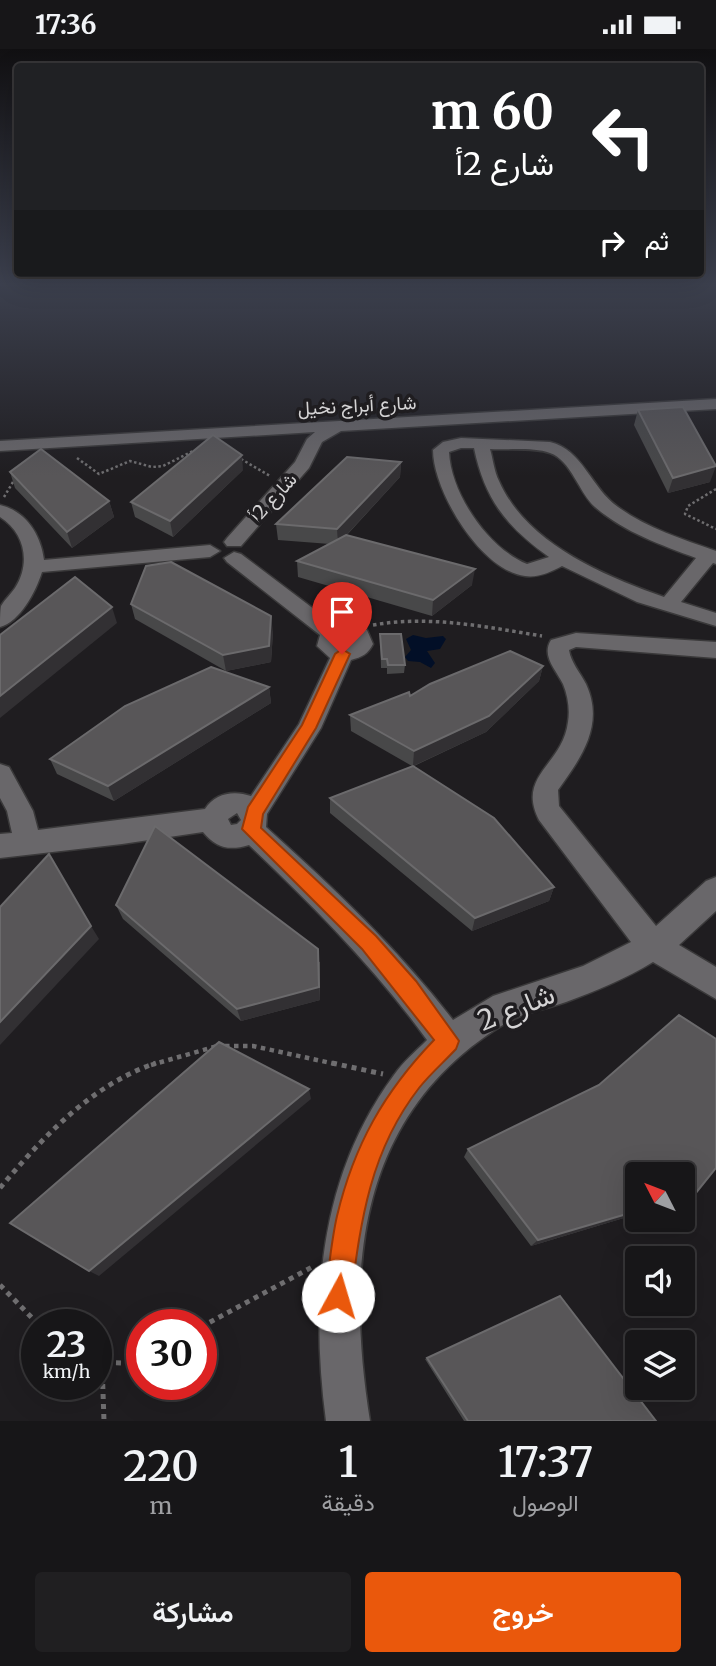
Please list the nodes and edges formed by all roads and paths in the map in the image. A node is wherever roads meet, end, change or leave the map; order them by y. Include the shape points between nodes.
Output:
1 (716, 391) edge
2 (716, 404) edge
3 (248, 415) dead end
4 (337, 427) junction
5 (278, 430) junction
6 (481, 444) junction
7 (0, 446) edge
8 (200, 448) edge
9 (309, 450) junction
10 (231, 453) edge
11 (74, 457) dead end
12 (18, 474) edge
13 (285, 484) junction
14 (716, 489) edge
15 (1, 506) edge
16 (716, 529) edge
17 (234, 550) junction
18 (563, 557) junction
19 (713, 557) edge
20 (36, 567) junction
21 (668, 606) junction
22 (0, 620) edge
23 (715, 621) edge
24 (355, 632) joint
25 (337, 644) junction
26 (559, 645) junction
27 (716, 650) edge
28 (0, 774) edge
29 (252, 821) junction
30 (28, 843) junction
31 (0, 846) edge
32 (716, 890) edge
33 (653, 945) junction
34 (716, 983) edge
35 (448, 1041) junction
36 (411, 1080) junction
37 (0, 1188) edge
38 (343, 1250) junction
39 (0, 1285) edge
40 (23, 1309) edge
41 (217, 1318) edge
42 (102, 1400) edge
43 (104, 1421) edge
44 (348, 1421) edge

1 - 3 street, شارع أبراج نخيل
2 - 4 street, شارع أبراج نخيل
4 - 5 street, شارع أبراج نخيل
4 - 9 street, شارع 2أ via 315,439
5 - 7 street, شارع أبراج نخيل
5 - 9 street, شارع 2أ via 294,436
6 - 18 street via 486,474 505,507
6 - 18 street via 449,445 440,456 449,489 471,525 518,569 539,569
6 - 19 street via 562,450 587,489 605,506 659,537
8 - 11 path via 163,466 130,461 99,474
9 - 13 street, شارع 2أ
10 - 13 path
12 - 15 path
13 - 17 street, شارع 2أ
14 - 16 path via 688,506 685,514
15 - 20 street via 25,530
17 - 20 street via 218,543 210,551
17 - 25 street
18 - 21 street via 620,588
19 - 21 street via 686,580
20 - 22 street
21 - 23 street
24 - 25 street via 343,630
24 - 26 path via 381,623 428,622 547,636
25 - 29 street via 309,728
26 - 27 street via 576,640
26 - 33 street via 558,653 577,691 580,727 575,745 543,790 544,805
28 - 30 street via 20,811
29 - 30 street via 244,835 225,837 213,819
29 - 35 street via 369,942
30 - 31 street
32 - 33 street, شارع 2
33 - 34 street
33 - 35 street, شارع 2 via 600,974 498,1010
35 - 36 street, شارع 2
36 - 37 path via 253,1046 183,1052 113,1082 80,1105
36 - 38 street, شارع 2 via 380,1127 368,1155
38 - 41 path
38 - 44 street, شارع 2 via 338,1346
39 - 40 path
42 - 43 path

